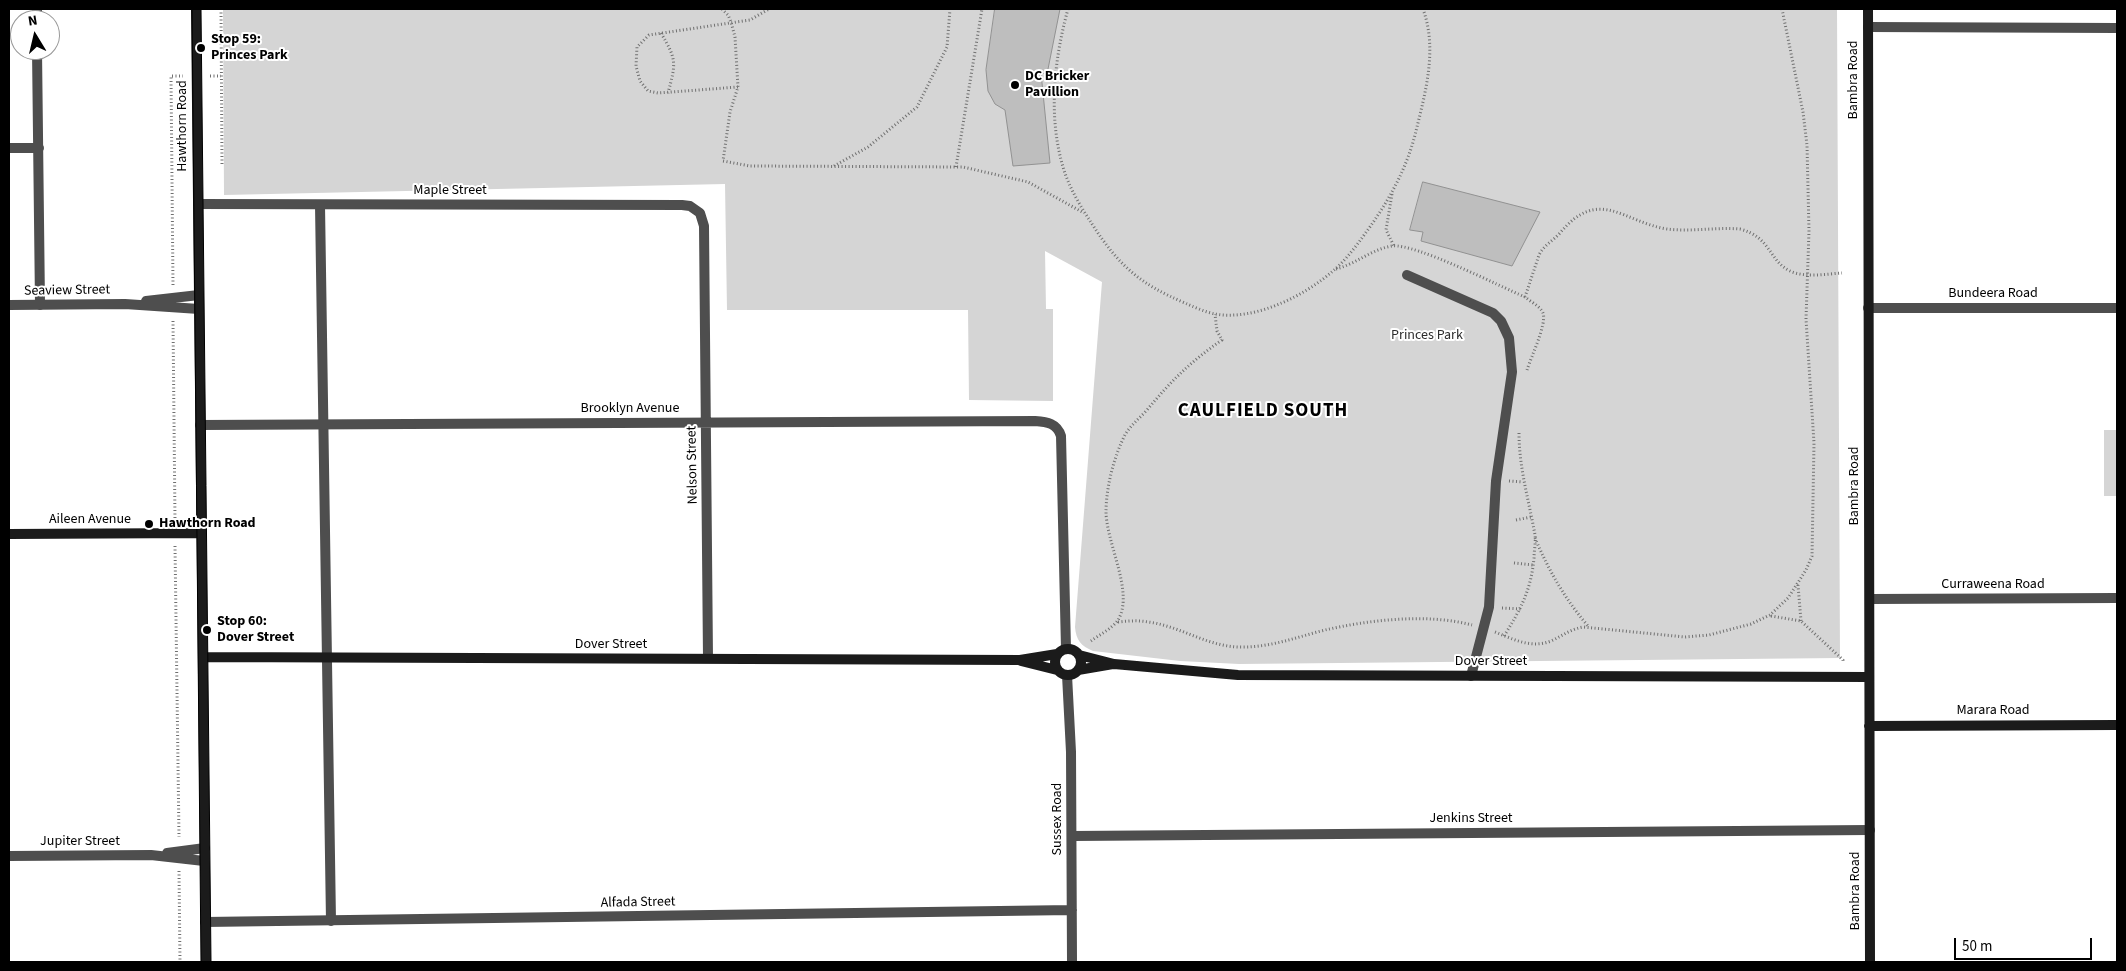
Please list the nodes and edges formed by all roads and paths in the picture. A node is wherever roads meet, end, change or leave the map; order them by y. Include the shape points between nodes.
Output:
1 (196, 9) edge
2 (221, 9) edge
3 (722, 9) edge
4 (770, 9) edge
5 (950, 9) edge
6 (982, 9) edge
7 (1068, 9) edge
8 (1424, 9) edge
9 (1782, 9) edge
10 (1868, 9) edge
11 (732, 22) junction
12 (1868, 27) junction
13 (2117, 28) edge
14 (661, 33) junction
15 (37, 60) edge
16 (197, 76) junction
17 (221, 76) junction
18 (738, 87) junction
19 (668, 93) junction
20 (9, 148) edge
21 (39, 148) junction
22 (222, 166) dead end
23 (833, 166) junction
24 (956, 167) junction
25 (1392, 191) junction
26 (198, 204) junction
27 (320, 205) junction
28 (700, 212) joint
29 (1086, 214) junction
30 (1394, 246) junction
31 (1335, 269) junction
32 (1842, 273) dead end
33 (1806, 274) junction
34 (1407, 275) dead end
35 (199, 295) junction
36 (1525, 297) junction
37 (174, 303) junction
38 (9, 305) edge
39 (40, 305) junction
40 (1868, 308) junction
41 (2117, 308) edge
42 (199, 309) junction
43 (1215, 314) junction
44 (1526, 373) dead end
45 (706, 423) junction
46 (325, 424) junction
47 (1519, 424) dead end
48 (200, 425) junction
49 (1531, 517) junction
50 (1516, 520) dead end
51 (175, 522) dead end
52 (201, 533) junction
53 (9, 534) edge
54 (1535, 537) junction
55 (175, 546) dead end
56 (1514, 563) dead end
57 (1533, 565) junction
58 (1798, 584) junction
59 (2117, 598) edge
60 (1870, 599) junction
61 (1489, 607) junction
62 (1521, 609) junction
63 (1770, 616) junction
64 (1801, 621) junction
65 (1118, 622) junction
66 (1589, 627) junction
67 (1484, 628) junction
68 (1504, 636) junction
69 (1091, 641) dead end
70 (1062, 652) junction
71 (1079, 655) junction
72 (203, 657) junction
73 (326, 657) junction
74 (708, 658) junction
75 (1020, 660) junction
76 (1114, 664) junction
77 (1843, 665) dead end
78 (1057, 670) junction
79 (1078, 670) junction
80 (1067, 675) junction
81 (1471, 676) junction
82 (1869, 677) junction
83 (2117, 725) edge
84 (1869, 726) junction
85 (1870, 830) junction
86 (1073, 836) junction
87 (205, 848) junction
88 (179, 855) junction
89 (9, 856) edge
90 (204, 861) junction
91 (1072, 910) junction
92 (331, 921) junction
93 (205, 922) junction
94 (180, 962) edge
95 (206, 962) edge
96 (1072, 962) edge
97 (1870, 962) edge

1 - 16 street, Hawthorn Road
2 - 17 path
3 - 11 path
4 - 11 path via 750,20
5 - 23 path via 947,47 917,107 868,146
6 - 24 path
7 - 29 path via 1058,55 1054,115 1063,168
8 - 25 path via 1430,49 1426,90 1412,148
9 - 33 path via 1807,145 1809,231
10 - 12 street, Bambra Road
11 - 14 path
11 - 18 path
12 - 13 street
12 - 40 street, Bambra Road
14 - 19 path via 675,65
14 - 19 path via 649,35 637,47 636,66 640,81 648,91
15 - 21 street
16 - 17 path
16 - 26 street, Hawthorn Road
16 - 37 path via 171,76
17 - 22 path
18 - 19 path
18 - 23 path via 730,112 723,161 750,166
20 - 21 street
21 - 39 street
23 - 24 path
24 - 29 path via 1028,182
25 - 30 path via 1386,230
25 - 31 path via 1359,242
26 - 27 street, Maple Street
26 - 35 street, Hawthorn Road
27 - 28 street, Maple Street via 682,205
27 - 46 street
28 - 45 street, Nelson Street via 704,226
29 - 43 path via 1112,252 1142,282
30 - 31 path via 1378,250 1350,266
30 - 36 path via 1432,256
31 - 43 path via 1280,303 1242,314
32 - 33 path
33 - 36 path via 1789,271 1760,237 1751,232 1728,228 1666,229 1600,209 1575,218 1543,248
33 - 58 path via 1806,344 1814,443 1813,541 1812,556
34 - 61 street via 1493,313 1509,338 1511,389 1496,481
35 - 37 street, Seaview Street
35 - 42 street, Hawthorn Road
36 - 44 path via 1539,307 1544,318
37 - 39 street, Seaview Street
37 - 42 street, Seaview Street
37 - 51 path
38 - 39 street, Seaview Street
40 - 41 street, Bundeera Road
40 - 60 street, Bambra Road
42 - 48 street, Hawthorn Road
43 - 65 path via 1222,340 1177,375 1136,420 1123,438 1112,469 1106,511 1107,532 1122,579 1122,611
45 - 46 street, Brooklyn Avenue
45 - 70 street, Brooklyn Avenue via 1035,421 1051,424 1058,429 1062,444
45 - 74 street, Nelson Street
46 - 48 street, Brooklyn Avenue
46 - 73 street
47 - 49 path via 1522,476
48 - 52 street, Hawthorn Road
49 - 50 path
49 - 54 path
52 - 53 street, Aileen Avenue
52 - 72 street, Hawthorn Road
54 - 57 path
54 - 66 path via 1558,586
55 - 88 path
56 - 57 path
57 - 62 path
58 - 63 path
58 - 64 path
59 - 60 street, Curraweena Road
60 - 82 street, Bambra Road
61 - 62 path
61 - 67 street
62 - 68 path
63 - 64 path
63 - 66 path via 1737,628 1697,636
64 - 77 path via 1843,660
65 - 67 path via 1149,622 1214,643 1244,647 1293,640 1341,626 1394,620 1448,620
65 - 69 path
66 - 68 path via 1576,628 1542,644 1524,643
67 - 68 path
67 - 81 street
70 - 71 street via 1073,650
70 - 75 street, Dover Street
70 - 78 street via 1055,662
71 - 76 street, Dover Street
71 - 79 street via 1081,663
72 - 73 street, Dover Street
72 - 87 street, Hawthorn Road
73 - 74 street, Dover Street
73 - 92 street
74 - 75 street, Dover Street
75 - 78 street, Dover Street
76 - 79 street, Dover Street
76 - 81 street, Dover Street via 1238,675
78 - 80 street
79 - 80 street
80 - 86 street, Sussex Road
81 - 82 street, Dover Street
82 - 84 street, Bambra Road
83 - 84 street, Marara Road
84 - 85 street, Bambra Road
85 - 86 street, Jenkins Street
85 - 97 street, Bambra Road
86 - 91 street, Sussex Road
87 - 88 street, Jupiter Street
87 - 90 street, Hawthorn Road
88 - 89 street, Jupiter Street
88 - 90 street, Jupiter Street
88 - 94 path
90 - 93 street, Hawthorn Road
91 - 92 street, Alfada Street
91 - 96 street, Sussex Road
92 - 93 street, Alfada Street
93 - 95 street, Hawthorn Road

